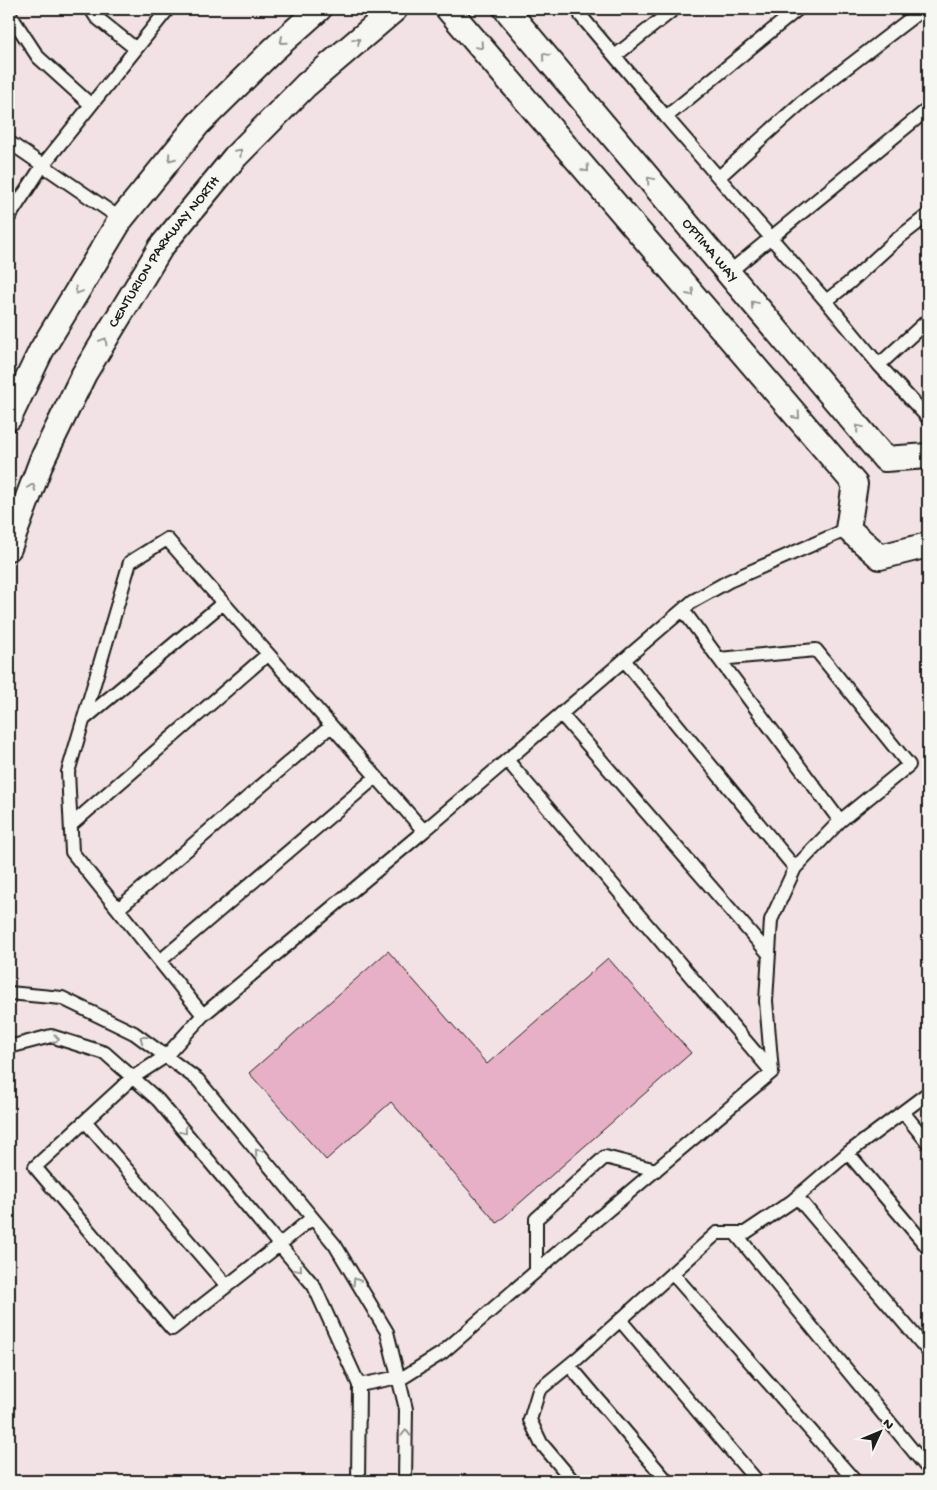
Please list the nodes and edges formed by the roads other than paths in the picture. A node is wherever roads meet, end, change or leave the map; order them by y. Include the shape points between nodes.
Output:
1 (91, 9) edge
2 (168, 9) edge
3 (320, 9) edge
4 (395, 9) edge
5 (448, 9) edge
6 (506, 9) edge
7 (582, 9) edge
8 (674, 9) edge
9 (798, 9) edge
10 (922, 9) edge
11 (9, 13) edge
12 (136, 49) junction
13 (615, 56) junction
14 (91, 104) junction
15 (928, 109) edge
16 (666, 117) junction
17 (9, 142) edge
18 (43, 165) junction
19 (719, 178) junction
20 (928, 215) edge
21 (9, 217) edge
22 (121, 219) junction
23 (771, 237) junction
24 (728, 273) junction
25 (826, 301) junction
26 (928, 320) edge
27 (879, 365) junction
28 (9, 418) edge
29 (928, 418) edge
30 (928, 456) edge
31 (885, 459) junction
32 (855, 484) junction
33 (14, 517) edge
34 (848, 528) junction
35 (928, 545) edge
36 (9, 548) edge
37 (223, 603) junction
38 (683, 610) junction
39 (268, 654) junction
40 (719, 659) junction
41 (624, 660) junction
42 (561, 714) junction
43 (83, 720) junction
44 (331, 726) junction
45 (507, 760) junction
46 (376, 777) junction
47 (840, 821) junction
48 (71, 825) junction
49 (424, 831) junction
50 (795, 868) junction
51 (118, 909) junction
52 (769, 954) junction
53 (160, 961) junction
54 (9, 993) edge
55 (203, 1015) junction
56 (9, 1047) edge
57 (166, 1056) junction
58 (772, 1072) junction
59 (132, 1078) junction
60 (928, 1094) edge
61 (903, 1112) junction
62 (85, 1121) junction
63 (928, 1142) edge
64 (848, 1154) junction
65 (656, 1170) junction
66 (797, 1197) junction
67 (312, 1218) junction
68 (735, 1233) junction
69 (280, 1245) junction
70 (928, 1248) edge
71 (536, 1272) junction
72 (672, 1273) junction
73 (227, 1286) junction
74 (620, 1320) junction
75 (928, 1351) edge
76 (569, 1365) junction
77 (399, 1379) junction
78 (358, 1384) junction
79 (928, 1469) edge
80 (358, 1481) edge
81 (406, 1481) edge
82 (573, 1481) edge
83 (667, 1481) edge
84 (756, 1481) edge
85 (855, 1481) edge

1 - 12 lane via 96,17
2 - 12 lane
3 -> 22 street via 198,124
33 -> 4 street, CENTURION PARKWAY NORTH via 84,374 161,247 234,157 306,85
5 -> 32 street
24 -> 6 street, OPTIMA WAY
7 - 13 lane via 581,16
8 - 13 lane
9 - 16 lane
10 - 19 lane via 802,102
11 - 14 lane via 38,57
12 - 14 lane
13 - 16 lane
14 - 18 lane
15 - 23 lane
16 - 19 lane
17 - 18 lane
18 - 21 lane
18 - 22 lane
19 - 23 lane
20 - 25 lane
22 -> 28 street via 41,351
23 - 24 lane
23 - 25 lane
31 -> 24 street, OPTIMA WAY
25 - 27 lane
26 - 27 lane
27 - 29 lane
30 - 31 street
31 - 32 street
32 - 34 street
33 - 36 street, CENTURION PARKWAY NORTH
34 - 35 street via 880,557
34 - 38 lane via 730,580
37 - 39 lane
37 - 43 lane
37 - 43 lane via 167,539 130,562
38 - 40 lane
38 - 41 lane
39 - 44 lane
39 - 48 lane
40 - 47 lane
40 - 47 lane via 816,650 909,765
41 - 42 lane
41 - 50 lane
42 - 45 lane
42 - 52 lane
43 - 48 lane via 68,772
44 - 46 lane
44 - 51 lane
45 - 49 lane
45 - 58 lane
46 - 49 lane
46 - 53 lane
47 - 50 lane
48 - 51 lane via 72,852
49 - 55 lane
50 - 52 lane via 771,920
51 - 53 lane
52 - 58 lane via 766,1001
53 - 55 lane
57 -> 54 lane via 134,1033 62,998
55 - 57 lane
56 -> 59 lane via 51,1036 105,1053
57 - 59 lane
67 -> 57 lane via 198,1080
58 - 65 lane
59 - 62 lane
59 -> 69 lane via 158,1100
60 - 61 lane
61 - 63 lane
61 - 64 lane
62 - 73 lane
62 - 73 lane via 35,1167 172,1329
64 - 66 lane
64 - 70 lane
65 - 71 lane
65 - 71 lane via 606,1157 536,1219
66 - 68 lane via 745,1233
66 - 75 lane
67 - 69 lane
77 -> 67 lane via 387,1332 334,1245
68 - 72 lane via 717,1233
68 - 79 lane
69 - 73 lane
69 -> 78 lane via 314,1286
71 - 77 lane via 442,1352
72 - 74 lane
72 - 85 lane
74 - 76 lane
74 - 84 lane
76 - 82 lane via 539,1390 530,1420 541,1444
76 - 83 lane
77 - 78 lane
81 -> 77 lane via 406,1408
78 - 80 lane

